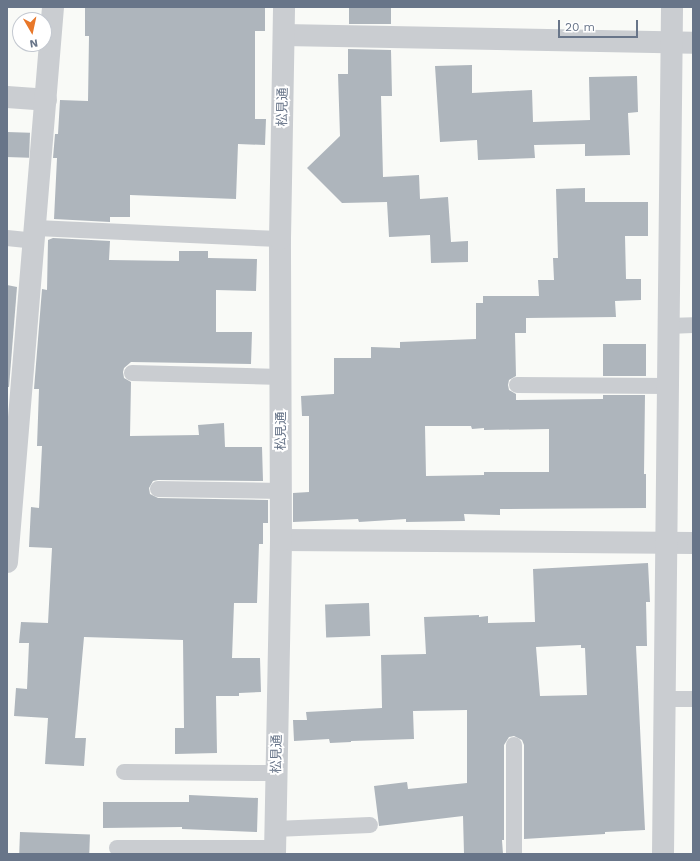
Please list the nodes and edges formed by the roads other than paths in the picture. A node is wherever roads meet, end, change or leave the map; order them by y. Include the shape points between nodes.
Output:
1 (53, 7) edge
2 (284, 7) edge
3 (672, 7) edge
4 (284, 35) junction
5 (672, 42) junction
6 (693, 42) edge
7 (7, 97) edge
8 (46, 100) junction
9 (35, 234) junction
10 (7, 238) edge
11 (280, 239) junction
12 (693, 325) edge
13 (668, 326) junction
14 (132, 373) dead end
15 (281, 377) junction
16 (517, 385) dead end
17 (667, 386) junction
18 (158, 489) dead end
19 (281, 491) junction
20 (8, 537) edge
21 (281, 540) junction
22 (666, 543) junction
23 (693, 543) edge
24 (7, 562) edge
25 (664, 699) junction
26 (693, 699) edge
27 (514, 745) dead end
28 (124, 772) dead end
29 (276, 773) junction
30 (370, 824) dead end
31 (275, 844) edge
32 (117, 848) dead end
33 (514, 854) edge
34 (663, 854) edge

1 - 8 street
2 - 4 street, 松見通
3 - 5 street
4 - 5 street
4 - 11 street, 松見通
5 - 6 street
5 - 13 street
7 - 8 street
8 - 9 street
9 - 10 lane
9 - 11 lane
9 - 20 street
11 - 15 street, 松見通
12 - 13 lane
13 - 17 street
14 - 15 lane
15 - 19 street, 松見通
16 - 17 lane
17 - 22 street
18 - 19 lane
19 - 21 street, 松見通
20 - 24 street
21 - 22 street
21 - 29 street, 松見通
22 - 23 street
22 - 25 street
25 - 26 lane
25 - 34 street
27 - 33 lane
28 - 29 lane
29 - 31 street, 松見通
30 - 31 lane
31 - 32 lane

